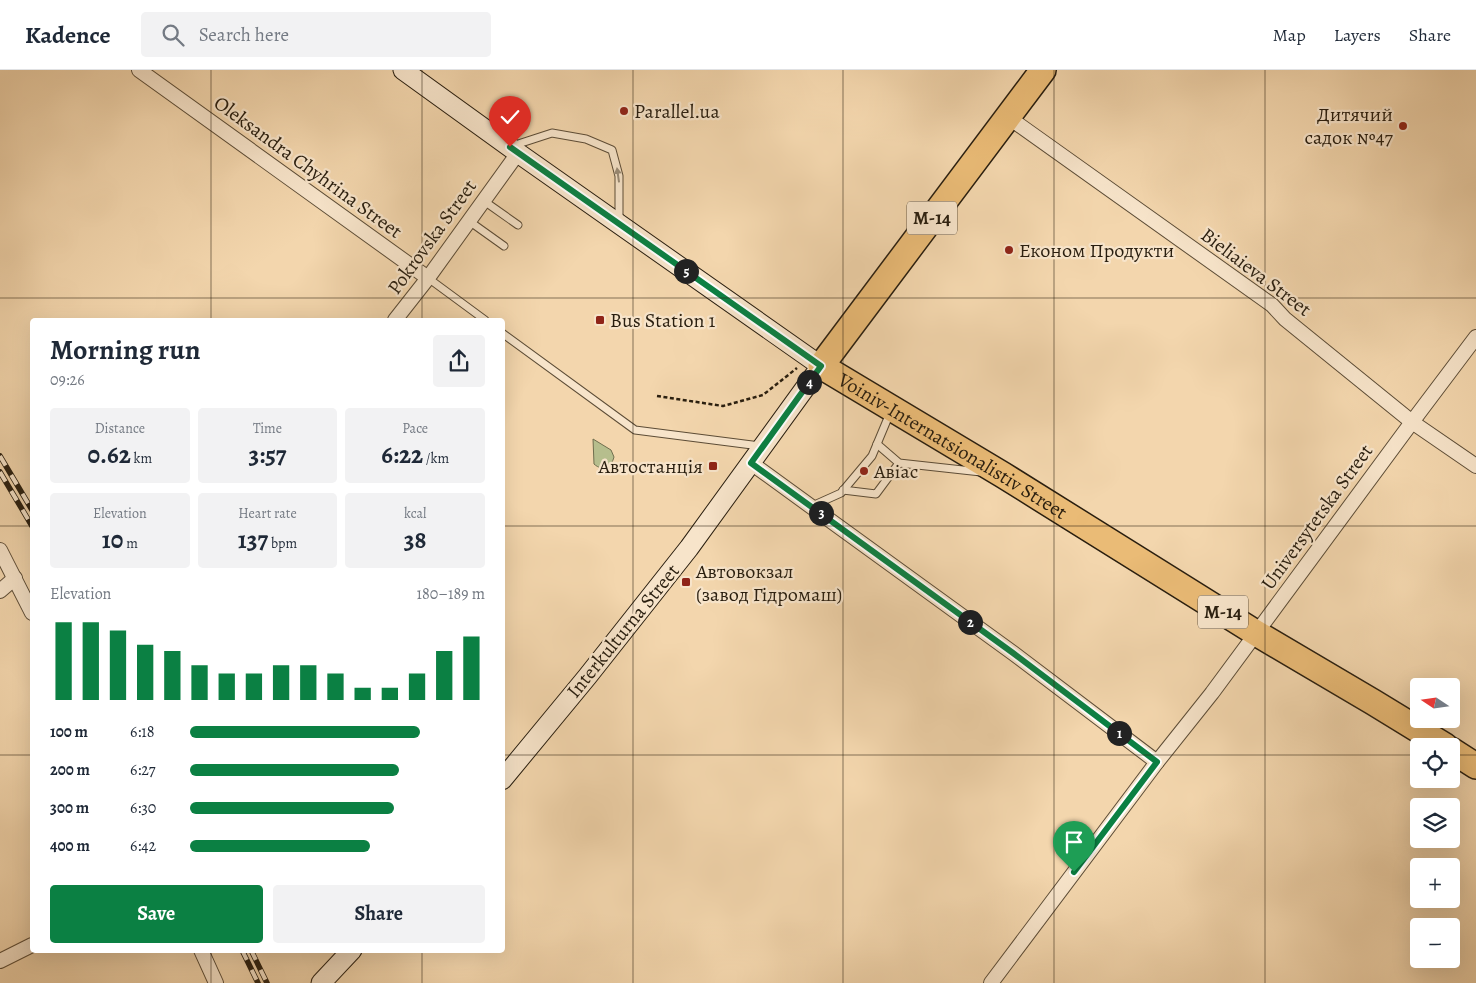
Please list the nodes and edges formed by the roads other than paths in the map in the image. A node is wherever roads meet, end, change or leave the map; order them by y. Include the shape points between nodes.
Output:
1 (139, 70) edge
2 (403, 70) edge
3 (1043, 70) edge
4 (1008, 117) junction
5 (514, 150) junction
6 (484, 201) junction
7 (469, 221) junction
8 (619, 224) junction
9 (518, 225) dead end
10 (504, 246) dead end
11 (428, 278) junction
12 (397, 318) edge
13 (483, 318) edge
14 (505, 334) edge
15 (1476, 336) edge
16 (815, 362) junction
17 (893, 408) junction
18 (1412, 422) junction
19 (877, 444) junction
20 (762, 447) junction
21 (751, 463) junction
22 (899, 463) junction
23 (1476, 466) edge
24 (1003, 475) junction
25 (843, 490) junction
26 (812, 506) junction
27 (0, 550) edge
28 (15, 578) junction
29 (0, 591) edge
30 (30, 609) edge
31 (1256, 633) junction
32 (1432, 738) edge
33 (1460, 756) edge
34 (1157, 762) junction
35 (1476, 766) edge
36 (505, 776) edge
37 (30, 946) edge
38 (202, 953) edge
39 (349, 953) edge
40 (0, 961) edge
41 (216, 983) edge
42 (320, 983) edge
43 (991, 983) edge

1 - 11 street, Oleksandra Chyhrina Street
2 - 5 main road, Voiniv-Internatsionalistiv Street
3 - 4 highway, Interkulturna Street / М-14
4 - 16 highway, Interkulturna Street / М-14
4 - 18 street, Bieliaieva Street via 1272,305
5 - 6 street, Pokrovska Street
5 - 8 main road, Voiniv-Internatsionalistiv Street
8 -> 5 lane via 619,176 612,150 586,139 552,133
6 - 7 street, Pokrovska Street
6 - 9 lane
7 - 10 lane
7 - 11 street, Pokrovska Street
8 - 16 main road, Voiniv-Internatsionalistiv Street
11 - 12 street, Pokrovska Street
11 - 13 lane
14 - 20 lane via 635,430
15 - 18 street, Universytetska Street
16 - 17 highway, Voiniv-Internatsionalistiv Street / М-14
16 - 20 main road, Interkulturna Street
17 - 19 lane
17 - 24 highway, Voiniv-Internatsionalistiv Street / М-14
18 - 23 street, Bieliaieva Street
18 - 31 street, Universytetska Street
19 - 22 lane
19 - 25 lane via 872,456
20 - 21 main road, Interkulturna Street
21 - 26 street
21 - 36 main road, Interkulturna Street via 689,548
22 - 24 lane
22 - 25 lane via 876,494
24 - 31 highway, Voiniv-Internatsionalistiv Street / М-14
25 - 26 lane
26 - 34 street
27 - 28 street
28 - 29 street
28 - 30 street
31 - 32 highway, Voiniv-Internatsionalistiv Street / М-14
31 - 34 street, Universytetska Street
33 - 35 highway
34 - 43 street, Universytetska Street
37 - 40 street
38 - 41 street
39 - 42 main road

